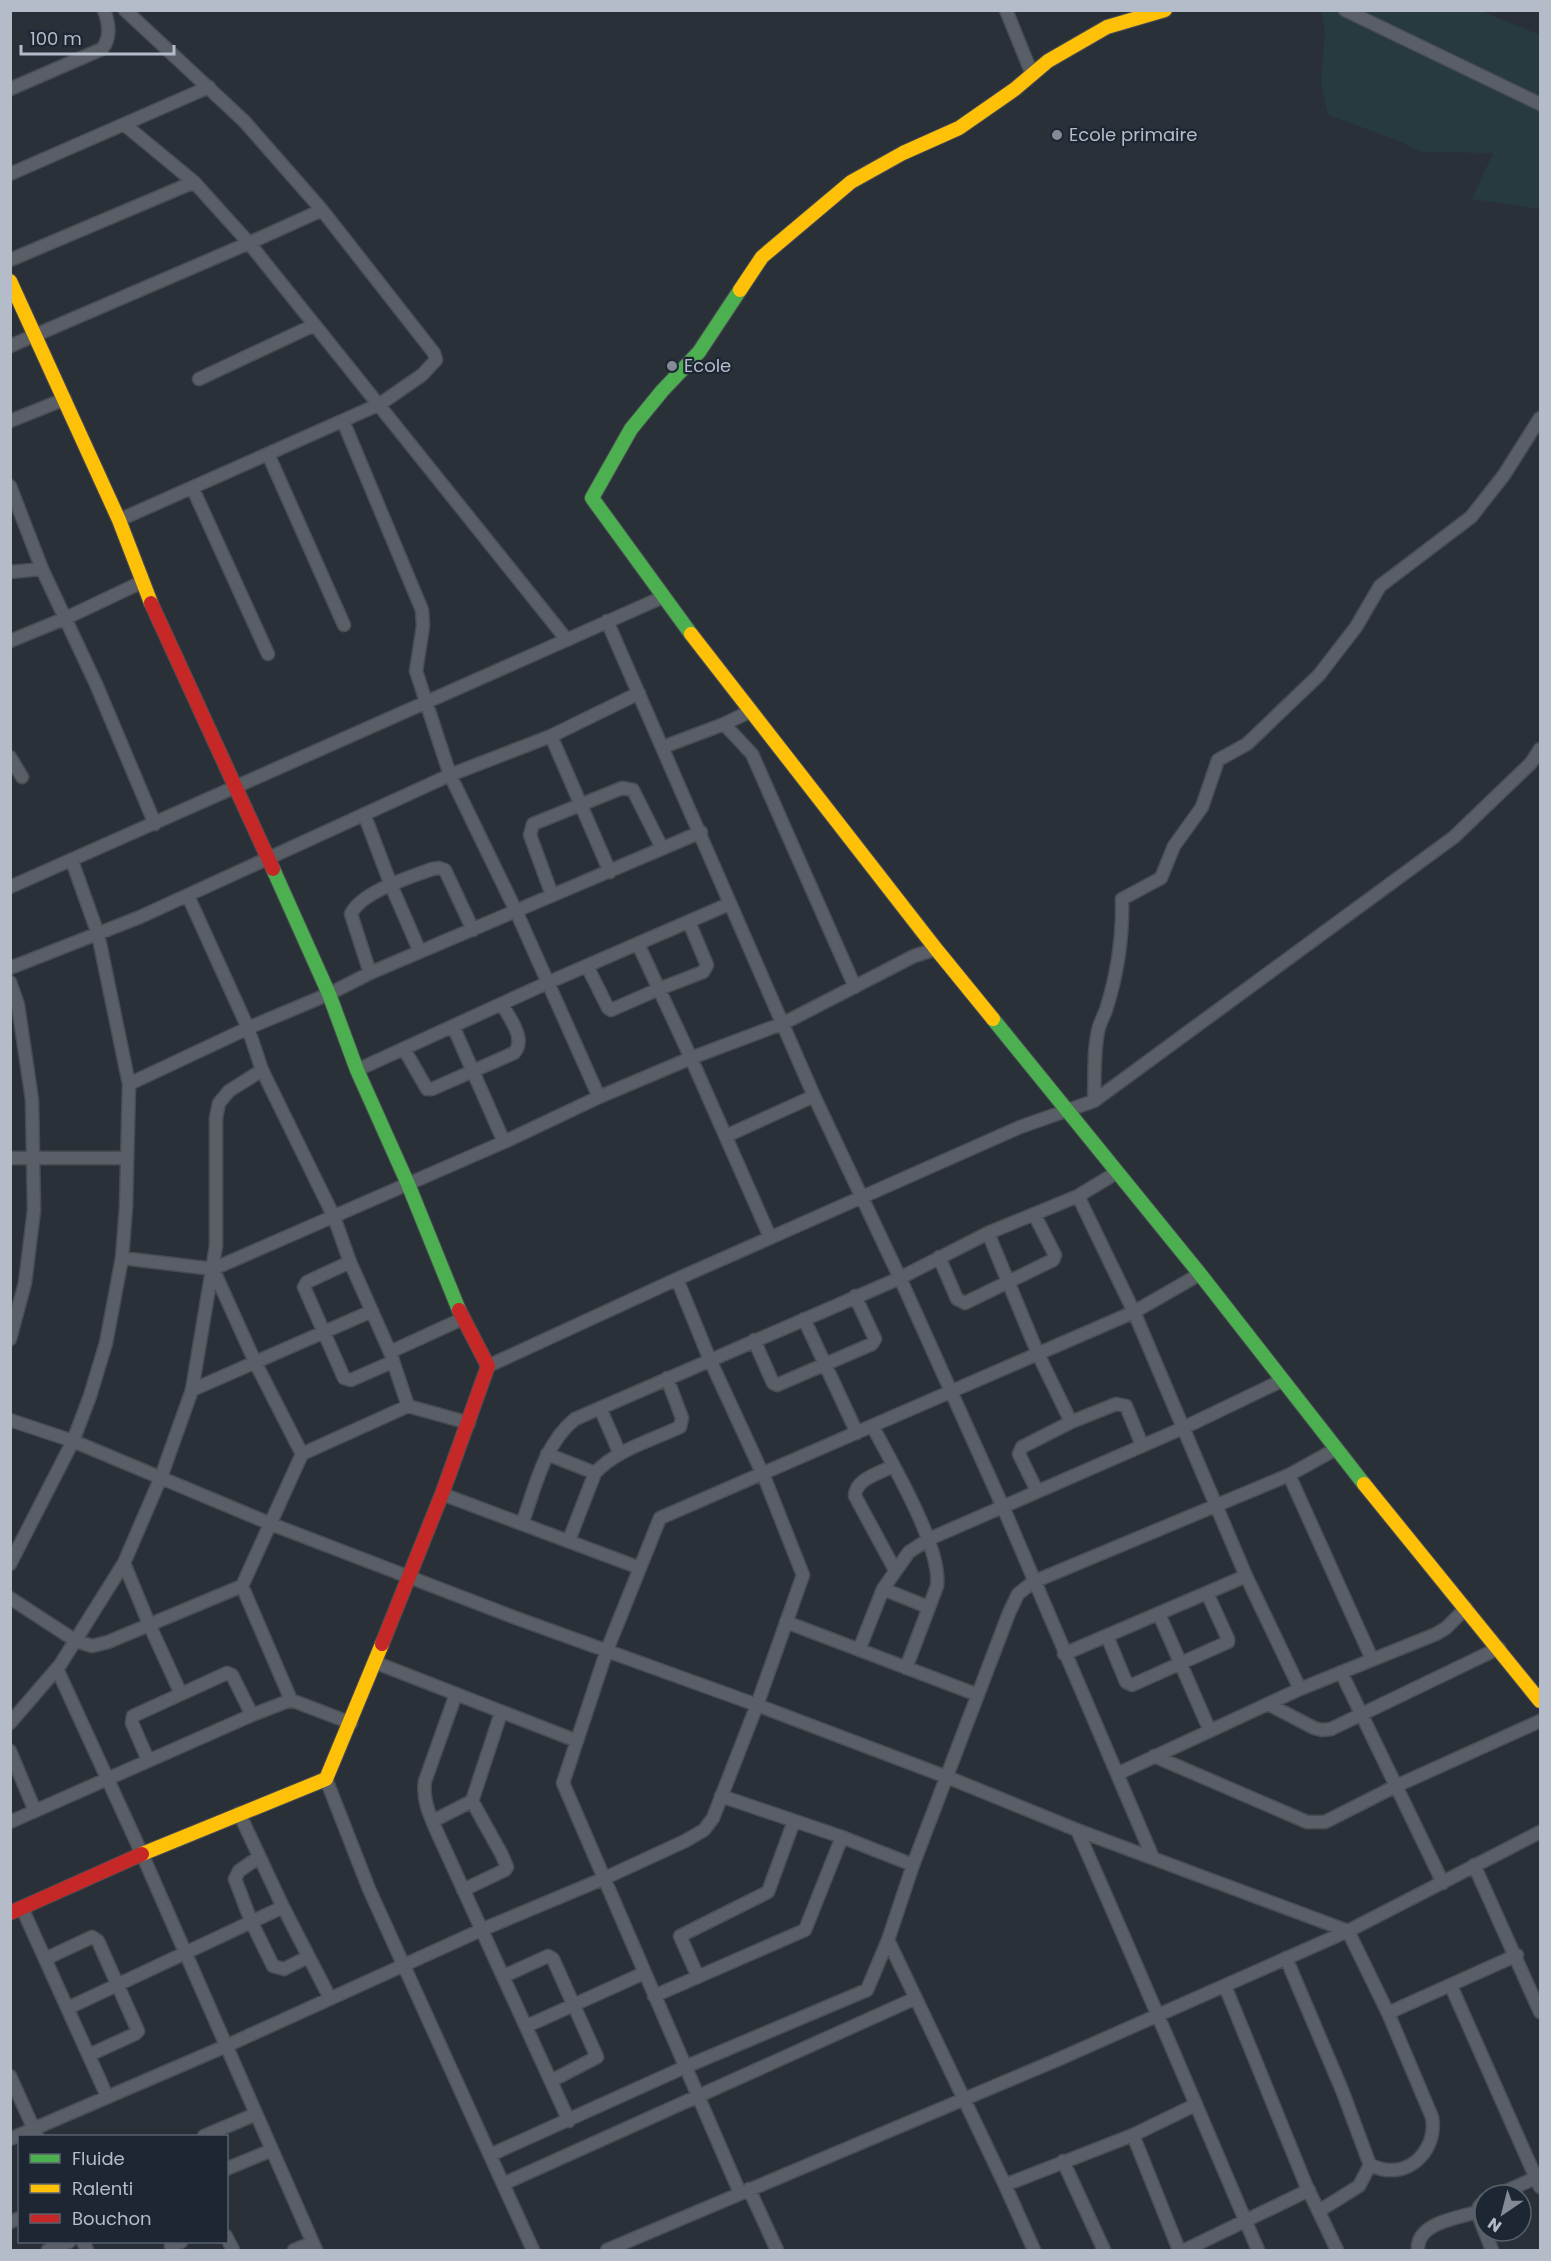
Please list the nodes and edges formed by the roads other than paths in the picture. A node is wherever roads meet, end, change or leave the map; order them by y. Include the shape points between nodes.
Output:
1 (104, 10) edge
2 (125, 10) edge
3 (1006, 10) edge
4 (1165, 10) edge
5 (1345, 10) edge
6 (1032, 74) junction
7 (209, 87) junction
8 (10, 89) edge
9 (1540, 104) edge
10 (125, 125) junction
11 (10, 174) edge
12 (194, 182) junction
13 (322, 210) junction
14 (249, 243) junction
15 (10, 260) edge
16 (10, 281) edge
17 (314, 325) junction
18 (35, 334) junction
19 (10, 346) edge
20 (199, 379) dead end
21 (65, 399) junction
22 (380, 404) junction
23 (1540, 418) edge
24 (10, 421) edge
25 (343, 421) junction
26 (268, 454) junction
27 (10, 486) edge
28 (193, 489) junction
29 (119, 520) junction
30 (42, 569) junction
31 (10, 572) edge
32 (142, 582) junction
33 (663, 597) junction
34 (66, 618) junction
35 (608, 621) junction
36 (344, 625) dead end
37 (567, 639) junction
38 (10, 641) edge
39 (268, 654) dead end
40 (639, 693) junction
41 (427, 702) junction
42 (751, 711) junction
43 (724, 724) junction
44 (551, 736) junction
45 (663, 747) junction
46 (1540, 749) edge
47 (10, 757) edge
48 (450, 775) junction
49 (22, 777) dead end
50 (237, 787) junction
51 (581, 805) junction
52 (364, 814) junction
53 (155, 824) junction
54 (701, 832) junction
55 (662, 848) junction
56 (267, 858) junction
57 (72, 861) junction
58 (610, 872) junction
59 (391, 885) junction
60 (10, 887) edge
61 (552, 895) junction
62 (188, 896) junction
63 (729, 904) junction
64 (516, 912) junction
65 (689, 922) junction
66 (473, 930) junction
67 (99, 934) junction
68 (638, 944) junction
69 (936, 949) junction
70 (420, 952) junction
71 (587, 966) junction
72 (10, 968) edge
73 (370, 973) junction
74 (10, 982) edge
75 (547, 983) junction
76 (855, 987) junction
77 (659, 989) junction
78 (328, 994) junction
79 (502, 1004) junction
80 (784, 1023) junction
81 (453, 1026) junction
82 (248, 1028) junction
83 (404, 1049) junction
84 (691, 1058) junction
85 (262, 1070) junction
86 (357, 1070) junction
87 (473, 1072) junction
88 (129, 1084) junction
89 (814, 1096) junction
90 (599, 1097) junction
91 (1094, 1101) junction
92 (1066, 1110) junction
93 (726, 1136) junction
94 (504, 1142) junction
95 (10, 1158) edge
96 (33, 1158) junction
97 (127, 1158) junction
98 (1116, 1173) junction
99 (408, 1184) junction
100 (1077, 1196) junction
101 (861, 1197) junction
102 (1034, 1214) junction
103 (334, 1217) junction
104 (988, 1233) junction
105 (770, 1237) junction
106 (939, 1257) junction
107 (122, 1258) junction
108 (350, 1262) junction
109 (213, 1269) junction
110 (1200, 1274) junction
111 (900, 1278) junction
112 (676, 1279) junction
113 (1008, 1282) junction
114 (855, 1296) junction
115 (372, 1311) junction
116 (1134, 1312) junction
117 (462, 1319) junction
118 (804, 1319) junction
119 (324, 1332) junction
120 (10, 1339) edge
121 (754, 1340) junction
122 (1038, 1354) junction
123 (391, 1357) junction
124 (710, 1360) junction
125 (826, 1363) junction
126 (255, 1364) junction
127 (488, 1366) junction
128 (667, 1378) junction
129 (1283, 1380) junction
130 (192, 1390) junction
131 (950, 1391) junction
132 (408, 1406) junction
133 (600, 1408) junction
134 (10, 1420) edge
135 (1071, 1422) junction
136 (469, 1424) junction
137 (873, 1426) junction
138 (1183, 1428) junction
139 (857, 1433) junction
140 (73, 1441) junction
141 (1142, 1445) junction
142 (1336, 1449) junction
143 (302, 1454) junction
144 (548, 1454) junction
145 (620, 1454) junction
146 (893, 1466) junction
147 (595, 1473) junction
148 (762, 1474) junction
149 (1289, 1474) junction
150 (162, 1477) junction
151 (1037, 1491) junction
152 (442, 1494) junction
153 (1216, 1504) junction
154 (1003, 1507) junction
155 (271, 1524) junction
156 (522, 1524) junction
157 (929, 1539) junction
158 (569, 1540) junction
159 (124, 1563) junction
160 (10, 1564) edge
161 (640, 1568) junction
162 (896, 1570) junction
163 (1246, 1576) junction
164 (410, 1577) junction
165 (1034, 1582) junction
166 (242, 1586) junction
167 (883, 1589) junction
168 (1207, 1593) junction
169 (10, 1598) edge
170 (928, 1607) junction
171 (1466, 1608) junction
172 (1159, 1614) junction
173 (786, 1622) junction
174 (149, 1624) junction
175 (1107, 1636) junction
176 (76, 1641) junction
177 (1499, 1648) junction
178 (607, 1650) junction
179 (860, 1650) junction
180 (1064, 1654) junction
181 (1372, 1659) junction
182 (374, 1662) junction
183 (1180, 1664) junction
184 (906, 1668) junction
185 (57, 1669) junction
186 (1341, 1672) junction
187 (1300, 1689) junction
188 (181, 1694) junction
189 (456, 1694) junction
190 (978, 1695) junction
191 (291, 1700) junction
192 (1540, 1701) edge
193 (1268, 1704) junction
194 (757, 1705) junction
195 (501, 1713) junction
196 (252, 1715) junction
197 (1360, 1715) junction
198 (1540, 1721) edge
199 (10, 1723) edge
200 (351, 1723) junction
201 (1210, 1731) junction
202 (576, 1741) junction
203 (10, 1751) edge
204 (1154, 1756) junction
205 (148, 1760) junction
206 (1117, 1774) junction
207 (947, 1777) junction
208 (107, 1779) junction
209 (326, 1779) junction
210 (1396, 1786) junction
211 (721, 1796) junction
212 (472, 1801) junction
213 (35, 1811) junction
214 (239, 1813) junction
215 (433, 1821) junction
216 (794, 1821) junction
217 (10, 1822) edge
218 (1077, 1830) junction
219 (1540, 1832) edge
220 (842, 1837) junction
221 (142, 1854) junction
222 (259, 1857) junction
223 (1153, 1858) junction
224 (913, 1865) junction
225 (1474, 1865) junction
226 (605, 1878) junction
227 (1443, 1883) junction
228 (463, 1890) junction
229 (283, 1907) junction
230 (16, 1910) edge
231 (251, 1922) junction
232 (481, 1930) junction
233 (1348, 1931) junction
234 (888, 1940) junction
235 (185, 1953) junction
236 (1517, 1955) junction
237 (308, 1957) junction
238 (1286, 1958) junction
239 (45, 1959) junction
240 (405, 1966) junction
241 (644, 1973) junction
242 (504, 1976) junction
243 (698, 1977) junction
244 (117, 1984) junction
245 (1225, 1986) junction
246 (1451, 1986) junction
247 (654, 1996) junction
248 (330, 1998) junction
249 (916, 1998) junction
250 (574, 2004) junction
251 (1539, 2004) edge
252 (68, 2008) junction
253 (1158, 2013) junction
254 (1388, 2013) junction
255 (527, 2026) junction
256 (226, 2046) junction
257 (89, 2055) junction
258 (685, 2067) junction
259 (10, 2076) edge
260 (551, 2081) junction
261 (13, 2090) edge
262 (107, 2096) junction
263 (698, 2097) junction
264 (963, 2099) junction
265 (1195, 2105) junction
266 (256, 2114) junction
267 (569, 2121) junction
268 (35, 2133) edge
269 (206, 2135) edge
270 (1133, 2135) junction
271 (272, 2150) junction
272 (490, 2155) junction
273 (1063, 2161) junction
274 (1370, 2165) junction
275 (228, 2168) edge
276 (1539, 2180) edge
277 (503, 2184) junction
278 (1005, 2185) junction
279 (1309, 2190) junction
280 (745, 2191) junction
281 (1319, 2211) junction
282 (1473, 2213) edge
283 (1245, 2220) junction
284 (64, 2243) edge
285 (314, 2246) edge
286 (48, 2250) edge
287 (294, 2250) edge
288 (533, 2250) edge
289 (607, 2250) edge
290 (777, 2250) edge
291 (1034, 2250) edge
292 (1104, 2250) edge
293 (1179, 2250) edge
294 (1185, 2250) edge
295 (1258, 2250) edge
296 (1337, 2250) edge
297 (1418, 2250) edge

1 - 8 street via 109,34 102,49
2 - 7 street
3 - 6 street
4 - 6 street via 1107,27
5 - 9 street
6 - 33 street via 959,128 851,182 762,257 699,351 631,429 592,498
7 - 10 street
7 - 13 street
10 - 11 street
10 - 12 street
12 - 14 street
12 - 15 street
13 - 14 street
13 - 22 street via 434,353 436,360 422,375
14 - 17 street
14 - 18 street
16 - 18 street
17 - 20 street
17 - 22 street
18 - 19 street
18 - 21 street
21 - 24 street
21 - 29 street
22 - 25 street
22 - 37 street
23 - 91 street via 1504,475 1471,517 1380,586 1356,627 1319,675 1247,744 1218,760 1202,807 1174,846 1161,878 1122,900 1120,944 1095,1050
25 - 26 street
25 - 41 street via 422,610 416,671
26 - 28 street
26 - 36 street
27 - 30 street
28 - 29 street
28 - 39 street
29 - 32 street
30 - 31 street
30 - 34 street
32 - 34 street
32 - 50 street
33 - 35 street
33 - 42 street
34 - 38 street
34 - 53 street
35 - 37 street
35 - 40 street
37 - 41 street
40 - 44 street
40 - 45 street
41 - 48 street
41 - 50 street
42 - 43 street
42 - 69 street
43 - 45 street
43 - 76 street via 752,754
44 - 48 street
44 - 51 street
45 - 54 street
46 - 91 street via 1531,763 1454,837
47 - 49 street
48 - 52 street
48 - 64 street
50 - 53 street
50 - 56 street
51 - 55 street via 622,788 633,790
51 - 58 street
51 - 61 street via 533,824 530,830
52 - 56 street
52 - 59 street
53 - 57 street
54 - 55 street
54 - 63 street
55 - 58 street
56 - 62 street
56 - 78 street
57 - 60 street
57 - 67 street
58 - 61 street
59 - 66 street via 432,869 445,870
59 - 70 street
59 - 73 street via 355,906 351,914
61 - 64 street
62 - 67 street
62 - 82 street
63 - 65 street
63 - 80 street
64 - 66 street
64 - 75 street
65 - 68 street
65 - 77 street via 707,969
66 - 70 street
67 - 72 street
67 - 88 street
68 - 71 street
68 - 77 street
69 - 76 street via 914,956
69 - 92 street
70 - 73 street
71 - 75 street
71 - 77 street via 611,1010
73 - 78 street
74 - 96 street via 26,1054
75 - 79 street
75 - 90 street
76 - 80 street
77 - 84 street
78 - 82 street
78 - 86 street
79 - 81 street
79 - 87 street via 520,1040 519,1048
80 - 84 street
80 - 89 street
81 - 83 street
81 - 87 street
82 - 85 street
82 - 88 street
83 - 86 street
83 - 87 street via 427,1089
84 - 90 street
84 - 93 street
85 - 103 street
85 - 109 street via 229,1091 219,1103
86 - 99 street
87 - 94 street
88 - 97 street
89 - 93 street
89 - 101 street
90 - 94 street
91 - 92 street
92 - 98 street
92 - 101 street
93 - 105 street
94 - 99 street
95 - 96 street
96 - 97 street
96 - 120 street via 34,1210 25,1283
97 - 107 street
98 - 100 street
98 - 110 street
99 - 103 street
99 - 117 street
100 - 102 street
100 - 116 street
101 - 105 street
101 - 111 street
102 - 104 street
102 - 113 street via 1055,1255 1051,1263
103 - 108 street
103 - 109 street
104 - 106 street
104 - 113 street
105 - 112 street
106 - 111 street
106 - 113 street via 961,1301
107 - 109 street
107 - 140 street via 106,1343
108 - 115 street
108 - 119 street via 305,1284
109 - 126 street
109 - 130 street
110 - 116 street
110 - 129 street
111 - 114 street
111 - 131 street
112 - 124 street
112 - 127 street
113 - 122 street
114 - 118 street
114 - 125 street via 874,1342
115 - 119 street
115 - 123 street
116 - 122 street
116 - 138 street
117 - 123 street
117 - 127 street
118 - 121 street
118 - 125 street
119 - 123 street via 347,1380
119 - 126 street
121 - 124 street
121 - 125 street via 775,1384
122 - 131 street
122 - 135 street
123 - 132 street
124 - 128 street
124 - 148 street
125 - 139 street
126 - 130 street
126 - 143 street
127 - 136 street
128 - 133 street
128 - 145 street via 682,1418 680,1427
129 - 138 street
129 - 142 street
130 - 150 street
131 - 137 street
131 - 154 street
132 - 136 street
132 - 143 street
133 - 144 street via 564,1428
133 - 145 street
134 - 140 street
135 - 141 street via 1121,1404
135 - 151 street via 1019,1451
136 - 152 street
137 - 139 street
137 - 146 street
138 - 141 street
138 - 153 street
139 - 148 street
140 - 150 street
140 - 160 street
141 - 151 street
142 - 149 street
142 - 171 street
143 - 155 street
144 - 147 street
144 - 156 street
145 - 147 street
146 - 157 street
146 - 162 street via 860,1483 855,1496
147 - 158 street
148 - 161 street via 660,1518
148 - 173 street via 803,1575
149 - 153 street
149 - 181 street
150 - 155 street
150 - 159 street
151 - 154 street
152 - 156 street
152 - 164 street
153 - 163 street
153 - 165 street
154 - 157 street
154 - 165 street
155 - 164 street
155 - 166 street
156 - 158 street
157 - 162 street via 909,1552
157 - 170 street via 938,1573
158 - 161 street
159 - 174 street
159 - 176 street
161 - 178 street
162 - 167 street
163 - 168 street
163 - 187 street
164 - 178 street
164 - 182 street
165 - 180 street
165 - 190 street via 1013,1603
166 - 174 street
166 - 191 street
167 - 170 street
167 - 179 street
168 - 172 street
168 - 183 street via 1228,1642
169 - 176 street
170 - 184 street
171 - 177 street
171 - 181 street via 1436,1634
172 - 175 street
172 - 183 street
173 - 179 street
173 - 194 street
174 - 176 street via 97,1646
174 - 188 street
175 - 180 street
175 - 183 street via 1129,1684
176 - 185 street
177 - 192 street
177 - 197 street
178 - 194 street
178 - 202 street
179 - 184 street
180 - 206 street
181 - 186 street
182 - 189 street
182 - 200 street
183 - 201 street
184 - 190 street
185 - 199 street
185 - 208 street
186 - 187 street
186 - 197 street
187 - 193 street
188 - 196 street via 229,1673
188 - 205 street via 131,1718
189 - 195 street
189 - 215 street via 423,1791
190 - 207 street
191 - 196 street
191 - 200 street
193 - 197 street via 1322,1731
193 - 201 street
194 - 207 street
194 - 211 street
195 - 202 street
195 - 212 street
196 - 205 street
197 - 210 street
198 - 210 street
200 - 209 street
201 - 204 street
202 - 226 street via 563,1783
203 - 213 street
204 - 206 street
204 - 210 street via 1307,1822 1325,1822
205 - 208 street
206 - 223 street
207 - 218 street
207 - 224 street
208 - 213 street
208 - 221 street
209 - 214 street
209 - 240 street via 369,1889
210 - 227 street
211 - 216 street
211 - 226 street via 712,1818 695,1837
212 - 215 street
212 - 228 street via 507,1867
213 - 217 street
214 - 221 street
214 - 222 street
215 - 228 street
216 - 220 street
216 - 243 street via 768,1892 680,1936
218 - 223 street
218 - 253 street
219 - 225 street
220 - 224 street
220 - 243 street via 805,1930
221 - 230 street
221 - 235 street
222 - 229 street
222 - 231 street via 239,1871 235,1879
223 - 233 street
224 - 234 street
225 - 227 street
225 - 236 street
226 - 232 street
226 - 241 street
227 - 233 street
228 - 232 street
229 - 231 street
229 - 237 street
230 - 239 street
231 - 235 street
231 - 237 street via 276,1968 284,1969
232 - 240 street
232 - 242 street
233 - 238 street
233 - 254 street
234 - 249 street
234 - 258 street via 867,1989
235 - 244 street
235 - 256 street
236 - 246 street
236 - 251 street
237 - 248 street
238 - 245 street
238 - 274 street
239 - 244 street via 94,1938
239 - 252 street
240 - 248 street
240 - 272 street
241 - 247 street
241 - 250 street
242 - 250 street via 548,1956
242 - 255 street
243 - 247 street
244 - 252 street
244 - 257 street via 137,2032
245 - 253 street
245 - 279 street
246 - 254 street
246 - 276 street
247 - 258 street
248 - 256 street
249 - 263 street
249 - 264 street
250 - 255 street
250 - 260 street via 597,2056
252 - 257 street
253 - 264 street
253 - 265 street
254 - 274 street via 1434,2128 1416,2163 1395,2170
255 - 260 street
256 - 262 street
256 - 266 street
257 - 262 street
258 - 263 street
258 - 267 street
259 - 261 street
260 - 267 street
261 - 268 street
262 - 268 street
263 - 277 street
263 - 280 street
264 - 278 street
264 - 280 street
265 - 270 street
265 - 283 street
266 - 269 street
266 - 271 street
267 - 272 street
270 - 273 street
270 - 293 street
271 - 275 street
271 - 285 street
272 - 277 street
273 - 278 street
273 - 292 street
274 - 281 street via 1359,2186
277 - 288 street
278 - 291 street
279 - 281 street
279 - 283 street
280 - 289 street
280 - 290 street
281 - 296 street
282 - 297 street via 1426,2231 1418,2241
283 - 294 street
283 - 295 street
284 - 286 street
285 - 287 street

